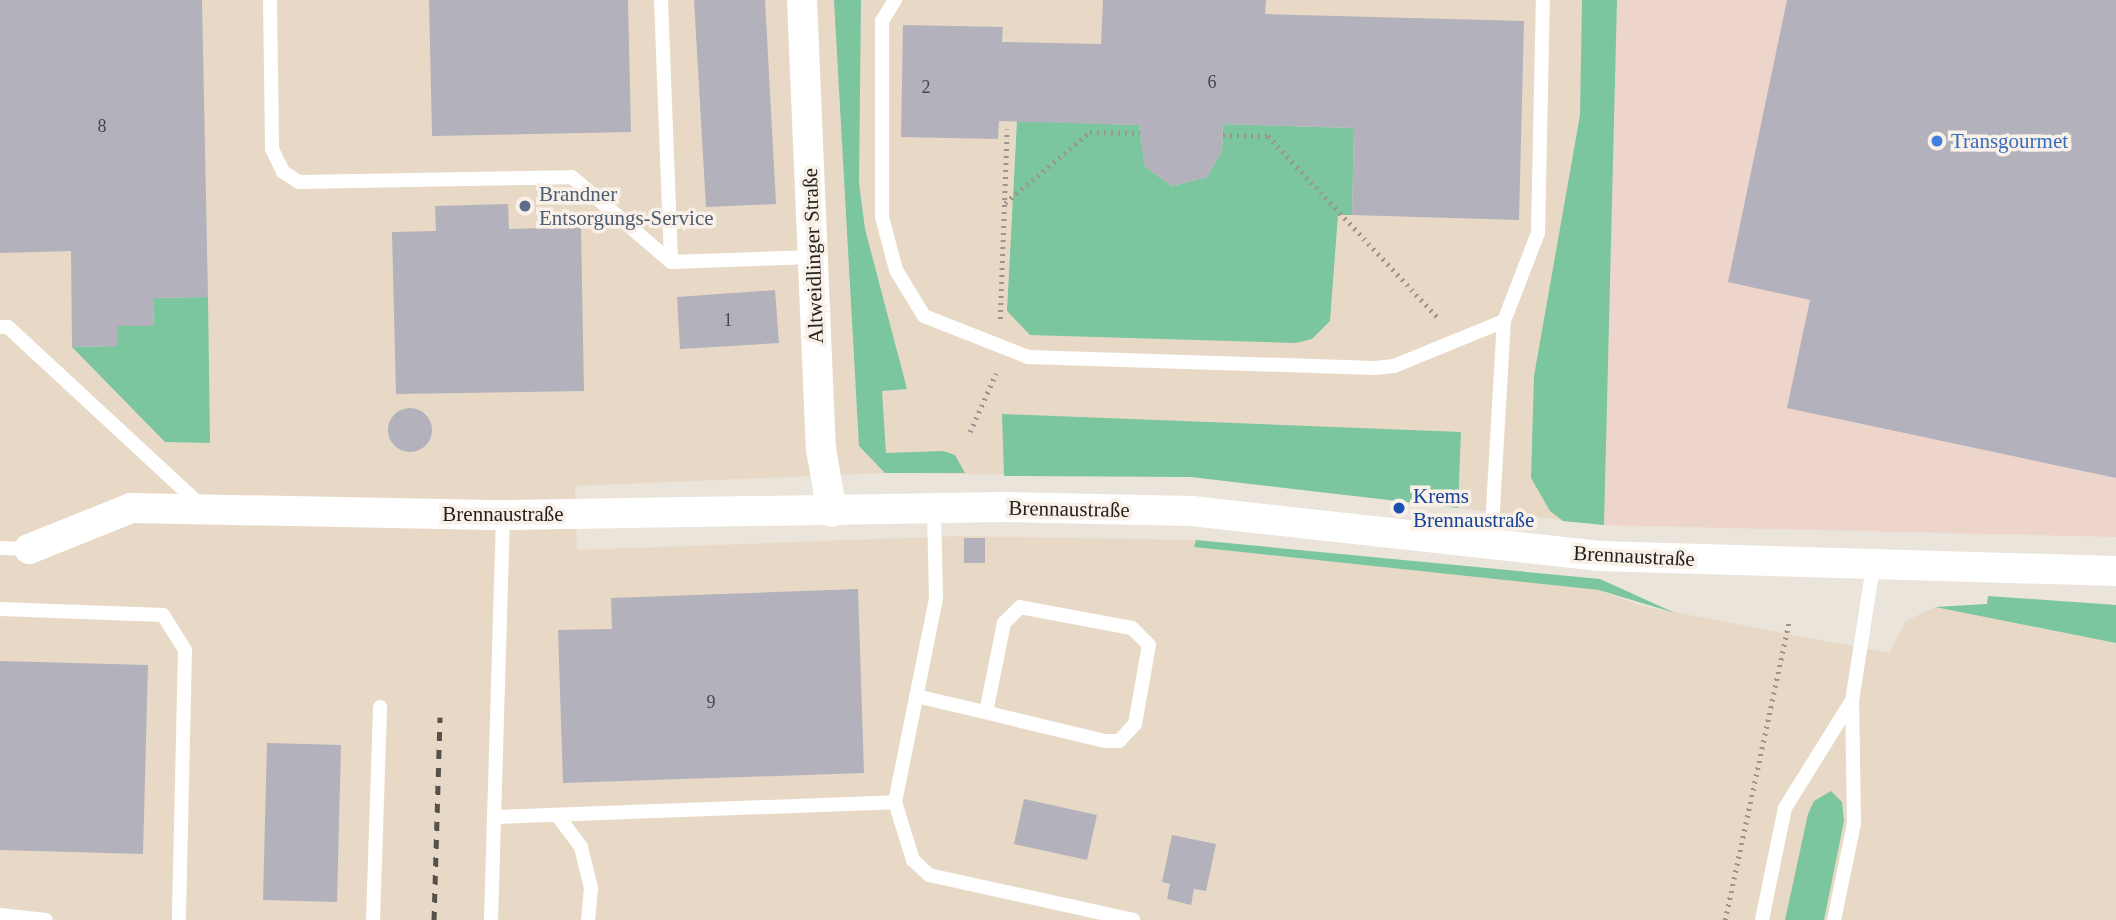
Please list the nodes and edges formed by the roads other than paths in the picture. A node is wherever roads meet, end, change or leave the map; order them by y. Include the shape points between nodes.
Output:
1 (270, 0) edge
2 (661, 0) edge
3 (802, 0) edge
4 (895, 0) edge
5 (1544, 0) edge
6 (813, 257) junction
7 (671, 262) junction
8 (1504, 321) junction
9 (0, 327) edge
10 (204, 509) junction
11 (934, 509) junction
12 (832, 512) junction
13 (503, 515) junction
14 (1491, 544) junction
15 (14, 549) edge
16 (1873, 567) junction
17 (2116, 571) edge
18 (0, 609) edge
19 (916, 696) junction
20 (1852, 701) junction
21 (380, 707) dead end
22 (986, 712) junction
23 (895, 802) junction
24 (557, 815) junction
25 (494, 817) junction
26 (0, 915) edge
27 (25, 918) edge
28 (46, 920) edge
29 (179, 920) edge
30 (373, 920) edge
31 (491, 920) edge
32 (588, 920) edge
33 (1133, 920) edge
34 (1762, 920) edge
35 (1834, 920) edge

1 - 7 lane via 272,149 283,172 299,182 572,177
2 - 7 lane
3 - 6 street, Altweidlinger Straße
4 - 8 lane via 881,21 882,217 896,270 924,316 1028,357 1375,368
5 - 8 lane via 1538,233
6 - 7 lane
6 - 12 street, Altweidlinger Straße via 821,449
8 - 14 lane
9 - 10 lane via 8,327
10 - 13 street, Brennaustraße
10 - 15 street, Brennaustraße via 131,508
11 - 12 street, Brennaustraße
11 - 14 street, Brennaustraße via 1192,511
11 - 19 lane via 936,598
12 - 13 street, Brennaustraße
13 - 25 lane
14 - 16 street, Brennaustraße via 1598,556
16 - 17 street, Brennaustraße
16 - 20 lane
18 - 29 lane via 163,615 185,650
19 - 22 lane
19 - 23 lane
20 - 34 lane via 1785,808
20 - 35 lane via 1854,822
21 - 30 lane
22 - 22 lane via 1119,741 1135,724 1149,645 1132,628 1020,607 1004,623
23 - 24 lane
23 - 33 lane via 913,860 929,875
24 - 25 lane
24 - 32 lane via 581,847 591,888
25 - 31 lane
26 - 27 lane
27 - 28 lane

